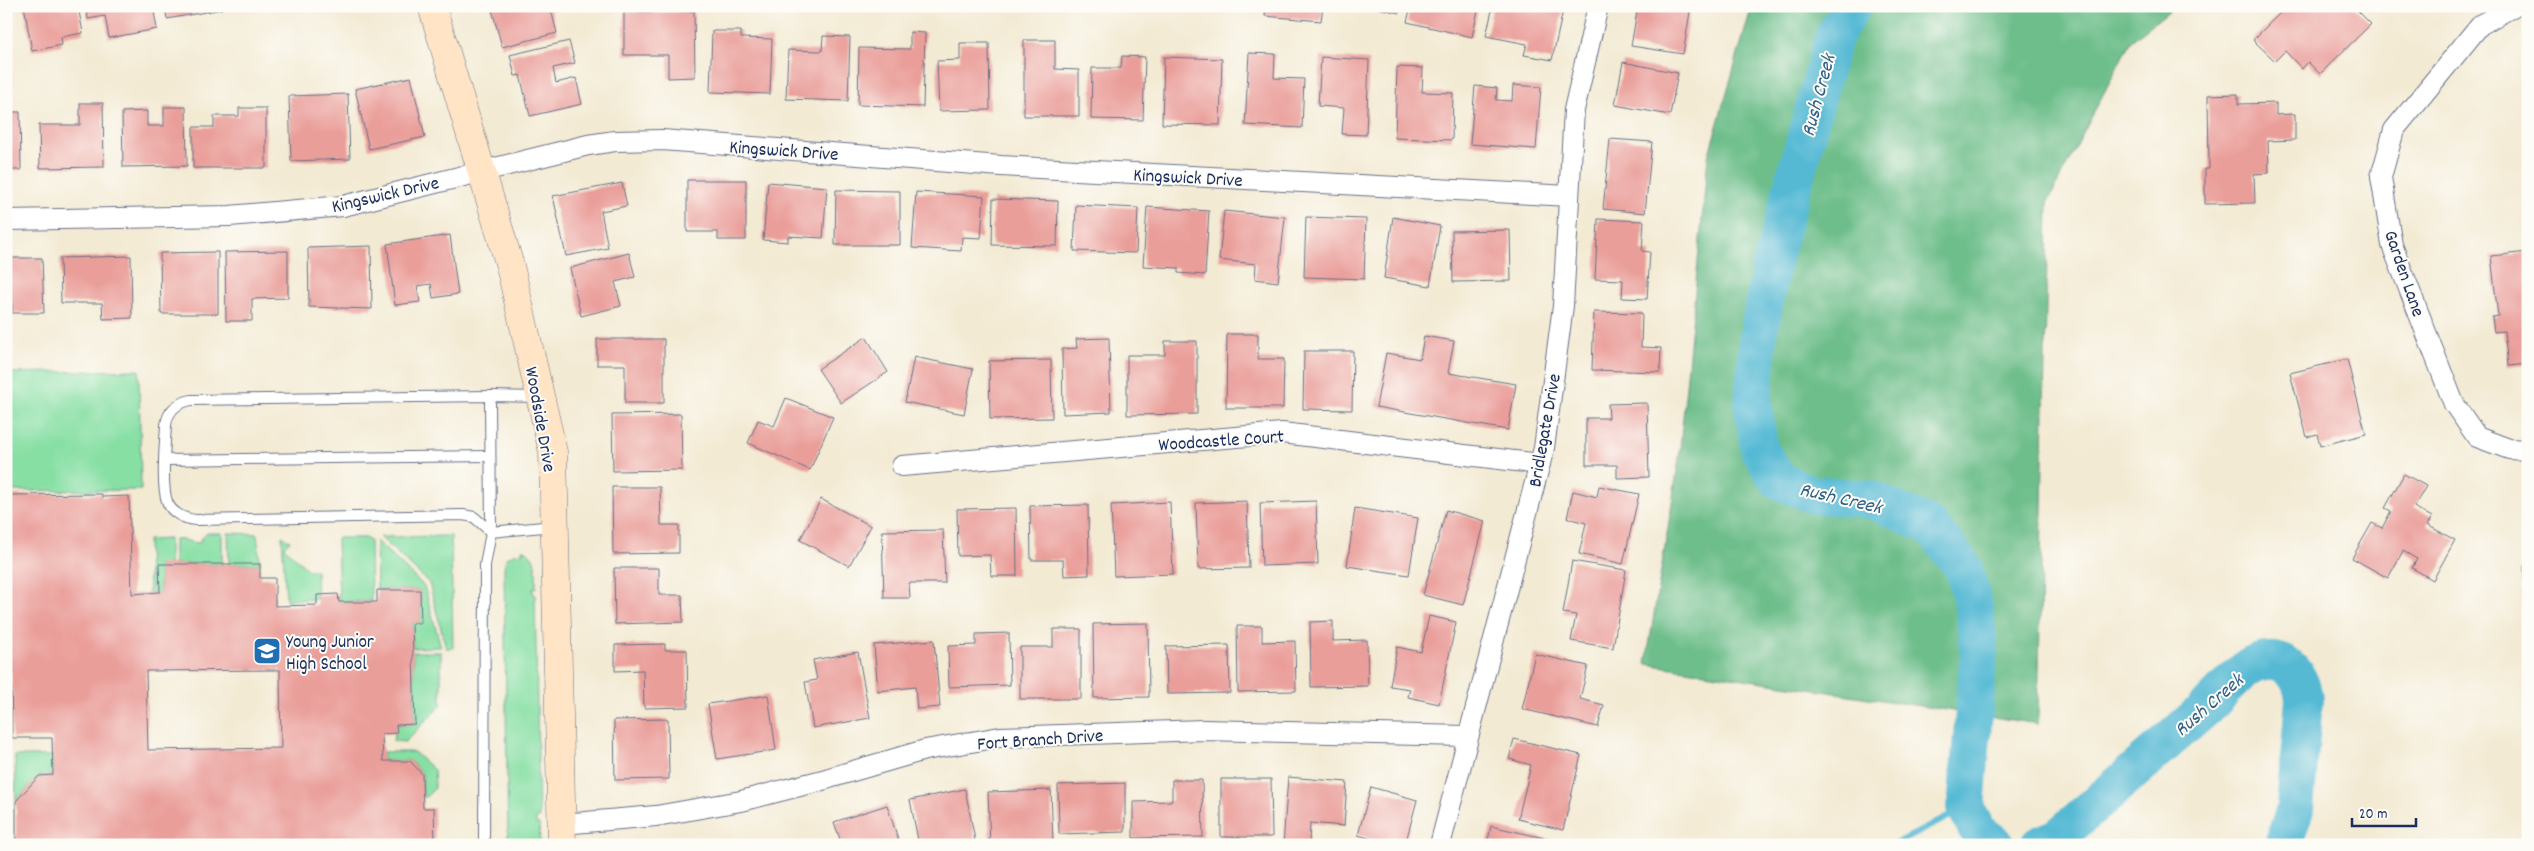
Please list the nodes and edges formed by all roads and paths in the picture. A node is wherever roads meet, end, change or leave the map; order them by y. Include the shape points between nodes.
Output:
1 (432, 6) edge
2 (1598, 6) edge
3 (2514, 6) edge
4 (481, 171) junction
5 (1569, 196) junction
6 (6, 220) edge
7 (490, 396) junction
8 (541, 397) junction
9 (2528, 450) edge
10 (490, 456) junction
11 (165, 460) junction
12 (1540, 464) junction
13 (902, 466) dead end
14 (554, 526) junction
15 (491, 532) junction
16 (1466, 736) junction
17 (562, 834) edge
18 (484, 845) edge
19 (1440, 845) edge

1 - 4 street, Woodside Drive
2 - 5 street, Bridlegate Drive via 1574,110
3 - 9 street, Garden Lane via 2480,25 2394,130 2381,177 2392,244 2454,404 2477,437 2509,449
4 - 5 street, Kingswick Drive via 588,145 662,140 1001,166
4 - 6 street, Kingswick Drive via 343,206 229,216
4 - 8 street, Woodside Drive via 510,266
5 - 12 street, Bridlegate Drive via 1563,306
7 - 8 lane
7 - 10 lane
7 - 11 lane via 186,402 176,406 168,417
8 - 14 street, Woodside Drive via 552,452
10 - 11 lane
10 - 15 lane
11 - 15 lane via 167,501 176,513 190,519 463,515 474,517
12 - 13 street, Woodcastle Court via 1282,432
12 - 16 street, Bridlegate Drive
14 - 15 lane
14 - 17 street, Woodside Drive
15 - 18 lane via 485,565
16 - 17 street, Fort Branch Drive via 1203,730 1000,737 925,750 741,801
16 - 19 street, Bridlegate Drive

